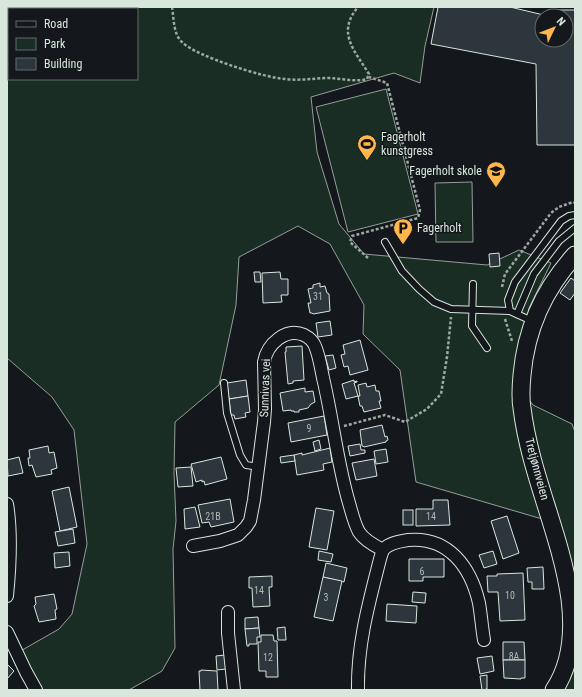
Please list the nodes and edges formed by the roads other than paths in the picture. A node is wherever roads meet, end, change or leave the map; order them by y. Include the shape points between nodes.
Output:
1 (575, 215) edge
2 (575, 228) edge
3 (385, 242) dead end
4 (575, 255) edge
5 (473, 284) dead end
6 (473, 310) junction
7 (510, 311) junction
8 (517, 314) junction
9 (533, 322) junction
10 (487, 348) dead end
11 (224, 383) dead end
12 (258, 467) junction
13 (7, 504) edge
14 (192, 546) dead end
15 (383, 550) junction
16 (7, 596) edge
17 (228, 612) dead end
18 (7, 632) edge
19 (484, 640) dead end
20 (36, 690) edge
21 (234, 690) edge
22 (358, 690) edge
23 (554, 690) edge

1 - 7 lane via 561,221 515,282 508,300
2 - 8 lane via 559,240 534,274
3 - 6 lane via 402,271 434,302 451,309
4 - 9 street, Tretjønnveien via 540,304
5 - 6 lane
6 - 7 lane
6 - 10 lane via 472,326
7 - 8 lane
8 - 9 lane
9 - 23 street, Tretjønnveien via 524,357 522,408 537,476 565,569 571,613 569,655
11 - 12 lane via 227,413 240,455 246,465
12 - 14 street, Sunnivas vei via 252,514 246,527 238,535
12 - 15 street, Sunnivas vei via 265,409 266,355 272,345 286,334 298,333 315,346 330,406 342,479 359,533
13 - 16 street via 10,542
15 - 19 street via 400,541 424,540 444,547 460,559 479,602
15 - 22 street via 364,628
17 - 21 street
18 - 20 street

